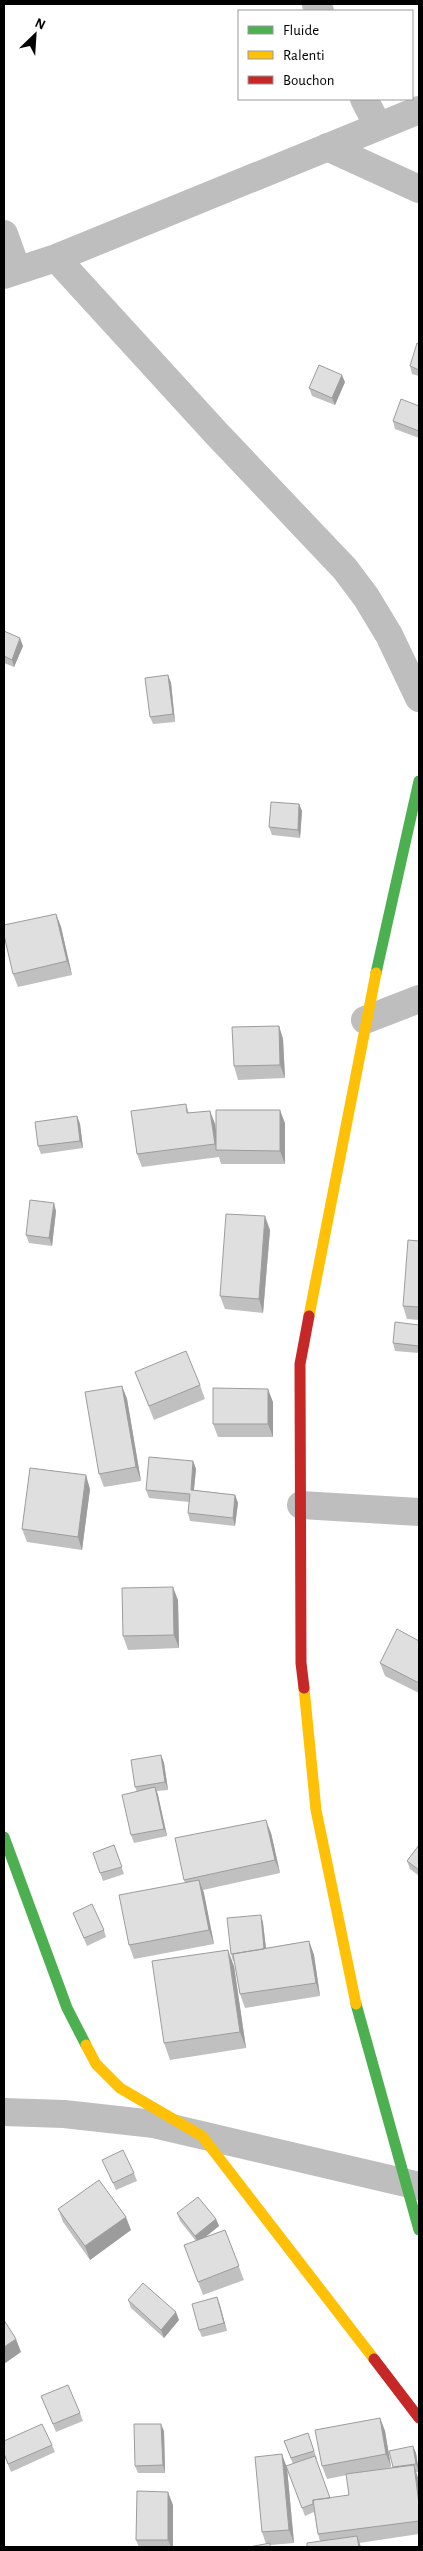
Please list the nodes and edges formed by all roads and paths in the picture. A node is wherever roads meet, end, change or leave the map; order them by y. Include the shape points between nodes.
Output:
1 (365, 100) edge
2 (419, 110) edge
3 (378, 126) junction
4 (327, 147) junction
5 (419, 188) edge
6 (4, 234) edge
7 (56, 258) junction
8 (10, 272) edge
9 (419, 698) edge
10 (419, 781) edge
11 (419, 999) edge
12 (365, 1020) junction
13 (301, 1505) junction
14 (419, 1512) edge
15 (4, 1837) edge
16 (4, 2112) edge
17 (202, 2136) junction
18 (414, 2185) edge
19 (419, 2230) edge
20 (419, 2418) edge

1 - 3 street
2 - 3 street
3 - 4 street
4 - 5 street
4 - 7 street
6 - 8 street
7 - 8 street
7 - 9 street via 345,569 389,635
10 - 12 street
11 - 12 street
12 - 13 street via 300,1364
13 - 14 street
13 - 18 street via 301,1663 316,1810 356,2003
15 - 17 street via 67,2008 96,2064 120,2088
16 - 17 street via 64,2114 154,2124
17 - 18 street
17 - 20 street
18 - 19 street

